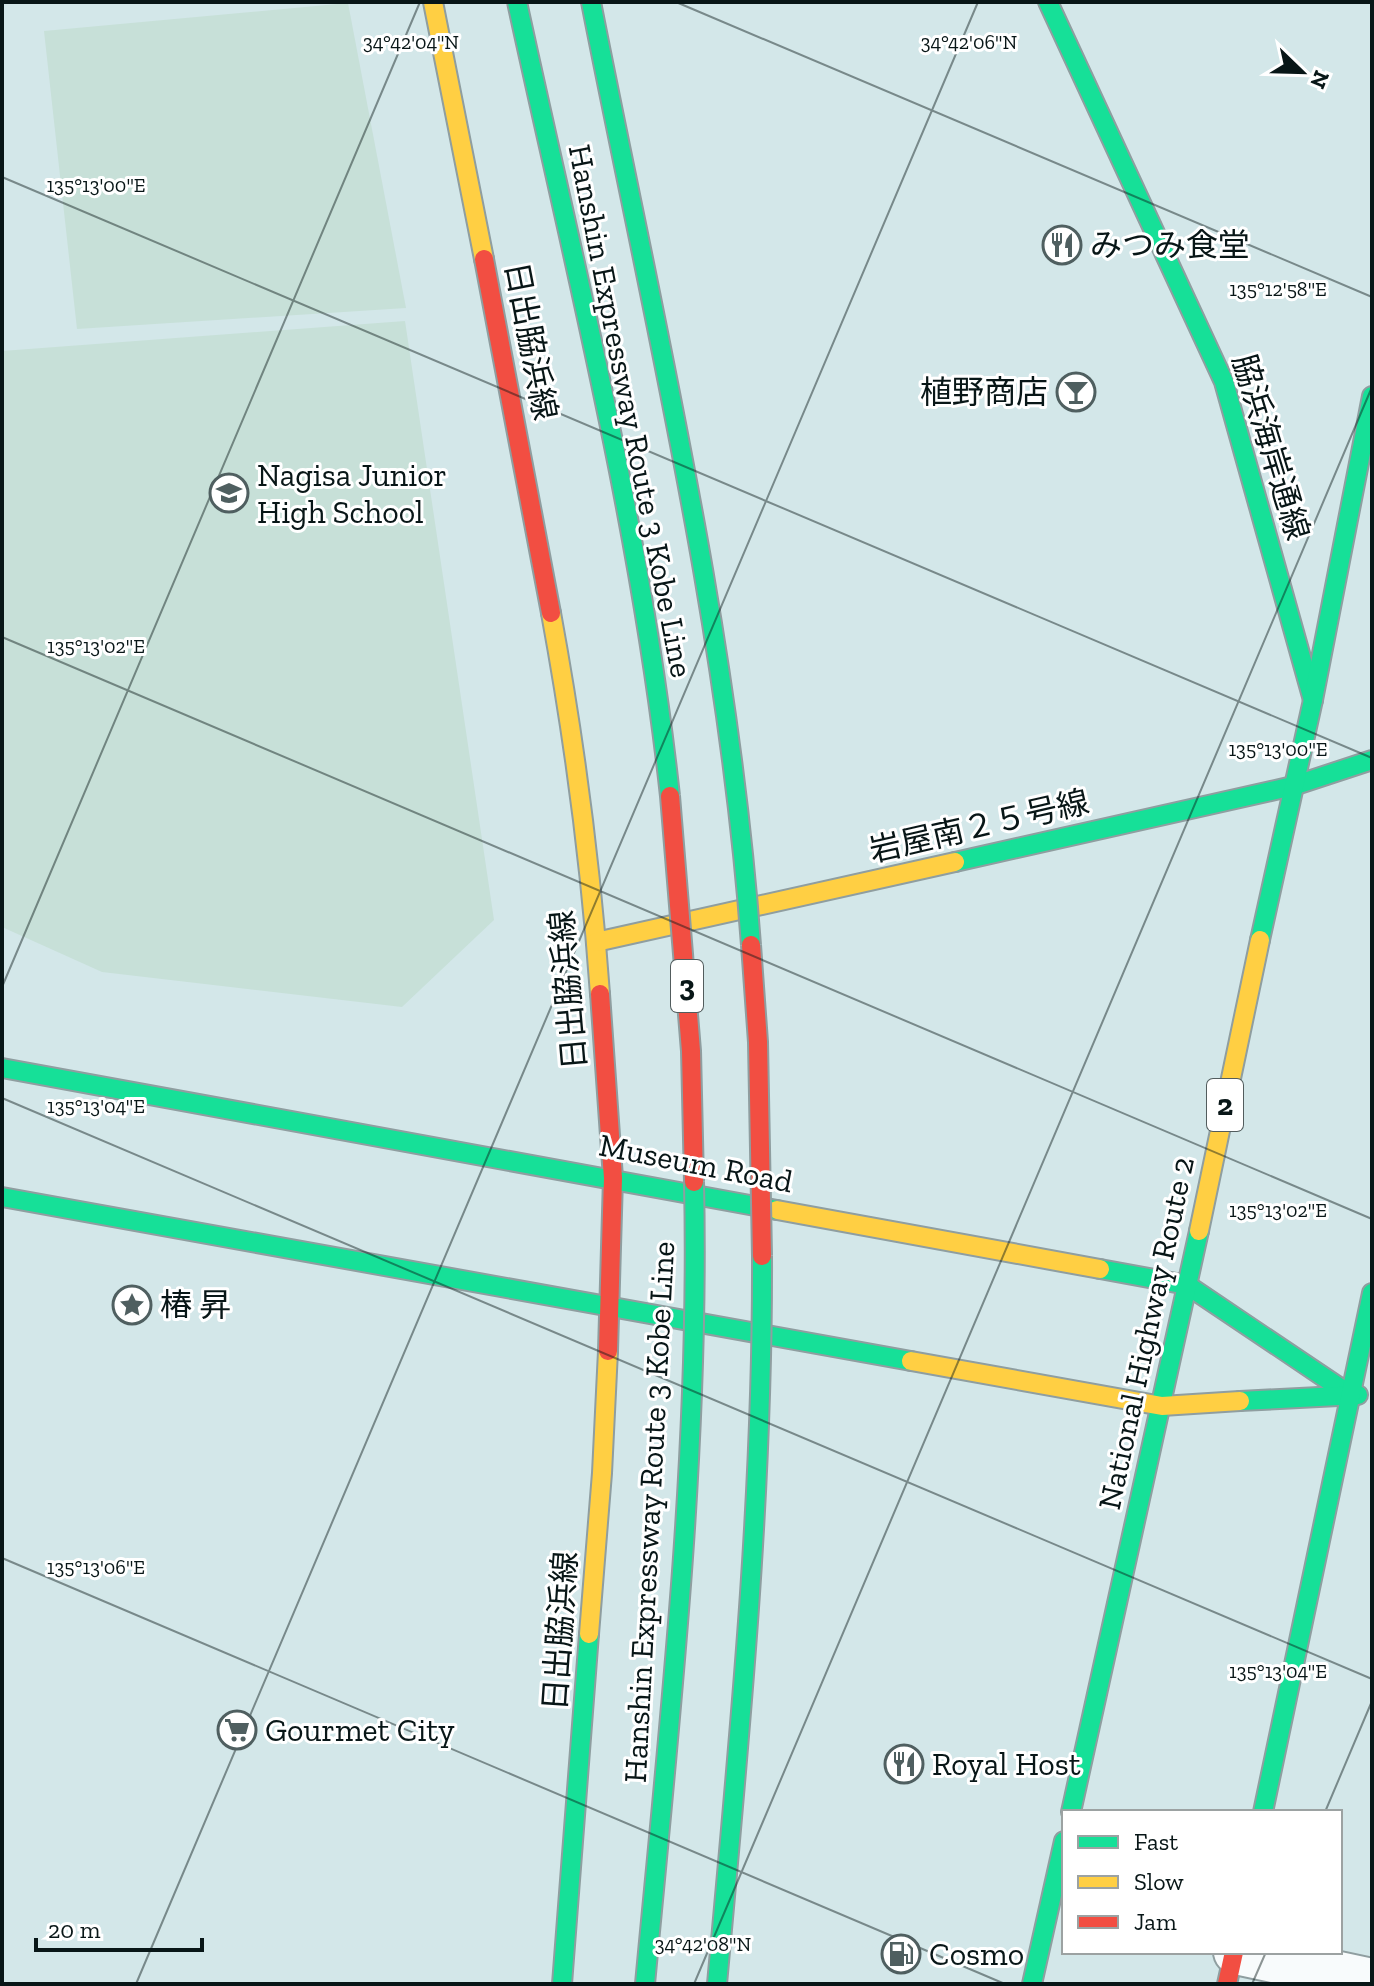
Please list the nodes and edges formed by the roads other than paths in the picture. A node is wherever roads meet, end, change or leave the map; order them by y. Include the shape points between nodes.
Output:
1 (433, 2) edge
2 (517, 2) edge
3 (591, 2) edge
4 (1048, 2) edge
5 (1372, 396) edge
6 (1313, 700) junction
7 (1372, 760) edge
8 (1293, 786) junction
9 (596, 942) junction
10 (2, 1068) edge
11 (613, 1178) junction
12 (2, 1197) edge
13 (1187, 1285) junction
14 (1372, 1293) edge
15 (610, 1308) junction
16 (1349, 1394) junction
17 (1372, 1398) edge
18 (1162, 1406) junction
19 (1071, 1810) edge
20 (1263, 1810) edge
21 (1062, 1850) edge
22 (1234, 1954) edge
23 (1244, 1954) edge
24 (1372, 1981) edge
25 (562, 1984) edge
26 (645, 1984) edge
27 (717, 1984) edge
28 (1032, 1984) edge
29 (1227, 1984) edge

1 - 9 main road, 日出脇浜線 via 563,678
2 - 26 main road, Hanshin Expressway Route 3 Kobe Line / 3, bridge via 623,490 659,699 691,1051 696,1268 686,1501
3 - 27 main road, Hanshin Expressway Route 3 Kobe Line, bridge via 723,704 744,864 758,1041 764,1262 757,1497
4 - 6 main road, 脇浜海岸通線 via 1224,382
5 - 6 main road, National Highway Route 2 / 2
6 - 8 main road, National Highway Route 2 / 2
7 - 8 main road, 岩屋南２５号線
8 - 9 main road, 岩屋南２５号線
8 - 13 main road, National Highway Route 2 / 2
9 - 11 main road, 日出脇浜線
10 - 11 main road, Museum Road
11 - 13 main road, Museum Road
11 - 15 main road, 日出脇浜線
12 - 15 main road, Museum Road
13 - 16 main road, Museum Road
13 - 18 main road, National Highway Route 2 / 2
14 - 16 main road
15 - 18 main road, Museum Road
15 - 25 main road, 日出脇浜線
16 - 17 main road, Museum Road
16 - 18 main road, Museum Road
16 - 20 main road
18 - 19 main road, National Highway Route 2 / 2
21 - 28 main road
22 - 29 main road
23 - 24 street

